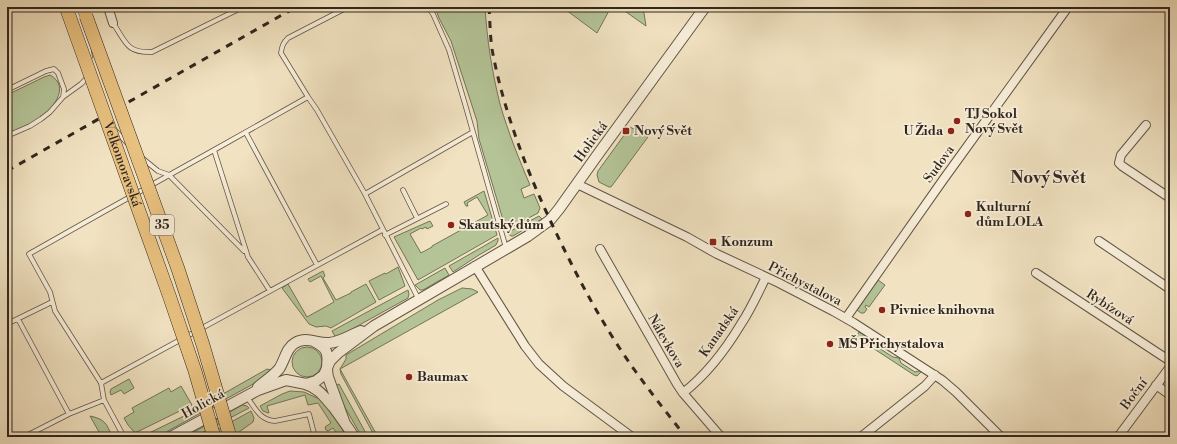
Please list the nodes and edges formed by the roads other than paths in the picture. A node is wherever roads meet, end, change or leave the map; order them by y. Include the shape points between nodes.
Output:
1 (66, 7) edge
2 (74, 7) edge
3 (108, 7) edge
4 (243, 7) edge
5 (348, 7) edge
6 (428, 7) edge
7 (705, 7) edge
8 (1068, 7) edge
9 (86, 16) dead end
10 (113, 23) joint
11 (7, 90) edge
12 (63, 97) junction
13 (308, 97) junction
14 (1146, 125) dead end
15 (114, 129) dead end
16 (473, 132) junction
17 (246, 133) junction
18 (7, 136) edge
19 (214, 150) junction
20 (170, 175) junction
21 (577, 184) junction
22 (403, 190) dead end
23 (365, 194) junction
24 (1170, 198) edge
25 (446, 204) dead end
26 (417, 218) junction
27 (382, 230) junction
28 (385, 234) junction
29 (1099, 241) dead end
30 (506, 248) junction
31 (600, 250) dead end
32 (246, 252) junction
33 (317, 265) junction
34 (475, 266) junction
35 (1036, 273) dead end
36 (766, 277) junction
37 (1170, 289) edge
38 (270, 291) junction
39 (419, 300) junction
40 (52, 302) junction
41 (846, 318) junction
42 (18, 319) junction
43 (381, 322) junction
44 (7, 324) edge
45 (312, 340) junction
46 (286, 355) junction
47 (1170, 362) edge
48 (1170, 366) edge
49 (328, 368) junction
50 (935, 375) junction
51 (100, 383) junction
52 (300, 383) junction
53 (1156, 385) junction
54 (683, 393) junction
55 (247, 395) junction
56 (1170, 395) edge
57 (104, 400) junction
58 (69, 414) junction
59 (344, 421) junction
60 (24, 437) edge
61 (124, 437) edge
62 (171, 437) edge
63 (214, 437) edge
64 (230, 437) edge
65 (315, 437) edge
66 (354, 437) edge
67 (632, 437) edge
68 (721, 437) edge
69 (861, 437) edge
70 (1000, 437) edge
71 (1118, 437) edge

1 - 63 main road, Velkomoravská / 35, bridge via 172,301
2 - 12 lane via 89,50 91,70 81,84
3 - 10 street
4 - 10 lane via 152,52 138,52 128,47
5 - 13 lane via 284,42 281,53
6 - 16 lane via 448,47
7 - 21 street, Holická
8 - 41 street, Sudova
9 - 64 main road, Velkomoravská / 35, bridge via 191,307
11 - 12 lane via 54,69 64,89
12 - 18 lane via 41,119
13 - 17 lane
13 - 23 lane
14 - 24 street via 1121,155 1119,163
15 - 20 lane via 142,158
16 - 23 lane
16 - 30 lane
17 - 19 lane
17 - 33 lane
19 - 20 lane
19 - 32 lane
20 - 32 lane
20 - 40 lane via 29,254 50,292
21 - 30 street, Holická via 550,220
21 - 36 street, Přichystalova
22 - 26 lane
23 - 27 lane
25 - 26 lane
26 - 28 lane
27 - 28 lane
27 - 33 lane
28 - 39 lane
29 - 37 street
30 - 34 street, Holická
31 - 54 street, Nálevkova
32 - 38 lane
33 - 38 lane
34 - 39 street, Holická
34 - 67 street via 539,364 563,386
35 - 47 street, Rybízová
36 - 41 street, Přichystalova
36 - 54 street, Kanadská via 742,324 718,356
38 - 51 lane
39 - 43 street, Holická
40 - 42 lane
40 - 51 lane via 54,311
41 - 50 street, Přichystalova
42 - 44 lane
42 - 58 lane
43 - 45 street, Holická via 333,342
43 - 49 street, Holická via 342,350 333,358
45 - 46 street, Holická via 296,343 289,348
45 - 49 street via 325,350
46 - 52 street via 286,370
46 - 55 street, Holická via 280,368
48 - 53 street, Boční
49 - 52 street, Holická via 319,380
49 - 59 street via 328,377
50 - 69 street via 925,386
50 - 70 street, Přichystalova via 956,392
51 - 57 lane
52 - 55 street, Holická via 286,380
52 - 59 street via 321,392
53 - 56 street
53 - 71 street, Boční
54 - 68 street, Nálevkova
55 - 62 street, Holická
55 - 65 lane via 261,417 270,421 309,414
57 - 58 lane
57 - 61 lane
58 - 60 lane
59 - 66 street

